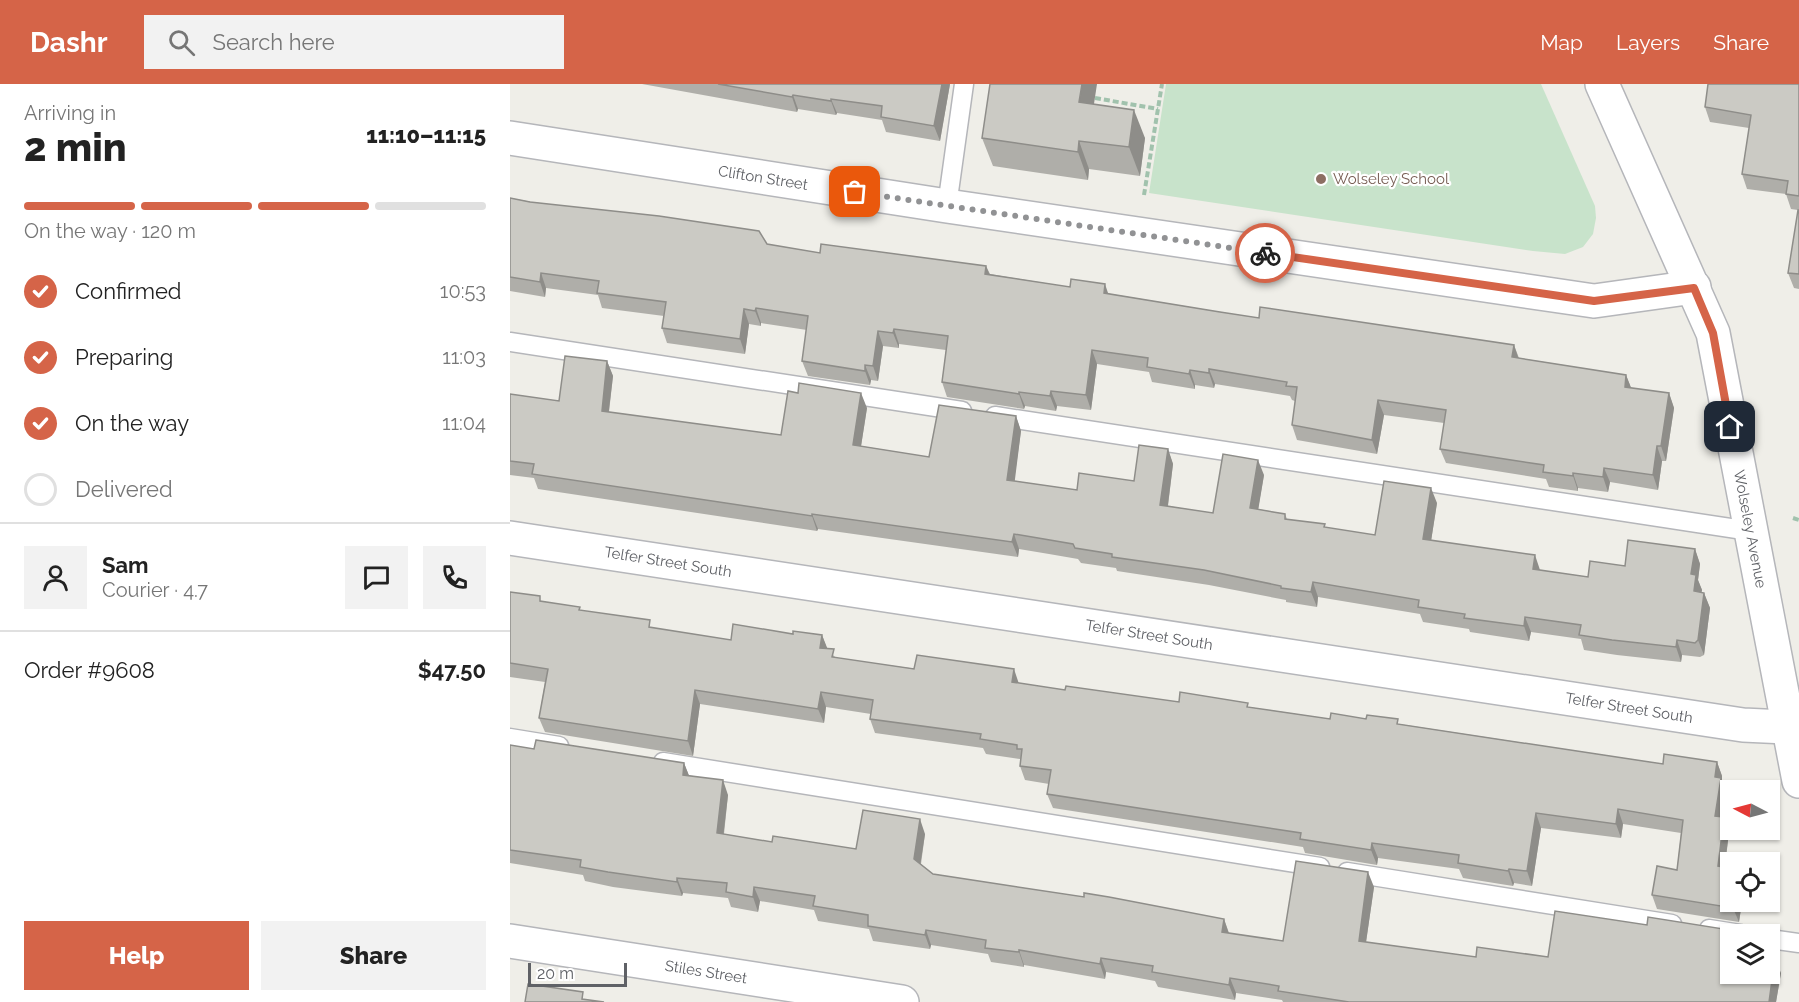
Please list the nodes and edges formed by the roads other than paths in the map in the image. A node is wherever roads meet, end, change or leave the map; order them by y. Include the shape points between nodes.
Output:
1 (964, 84) edge
2 (1602, 84) edge
3 (510, 138) edge
4 (946, 206) junction
5 (1694, 288) junction
6 (510, 342) edge
7 (1750, 531) junction
8 (510, 538) edge
9 (1788, 727) junction
10 (510, 738) edge
11 (581, 749) edge
12 (640, 759) edge
13 (1799, 781) edge
14 (1720, 931) edge
15 (1780, 940) edge
16 (510, 941) edge
17 (1799, 943) edge
18 (902, 1002) edge

1 - 4 lane
2 - 5 street, Wolseley Avenue
3 - 4 street, Clifton Street
4 - 5 street, Clifton Street via 1594,301
5 - 7 street, Wolseley Avenue via 1713,333
6 - 7 lane
7 - 9 street, Wolseley Avenue
8 - 9 street, Telfer Street South via 1726,723
9 - 13 street, Wolseley Avenue
10 - 11 lane
12 - 14 lane
15 - 17 lane
16 - 18 street, Stiles Street

